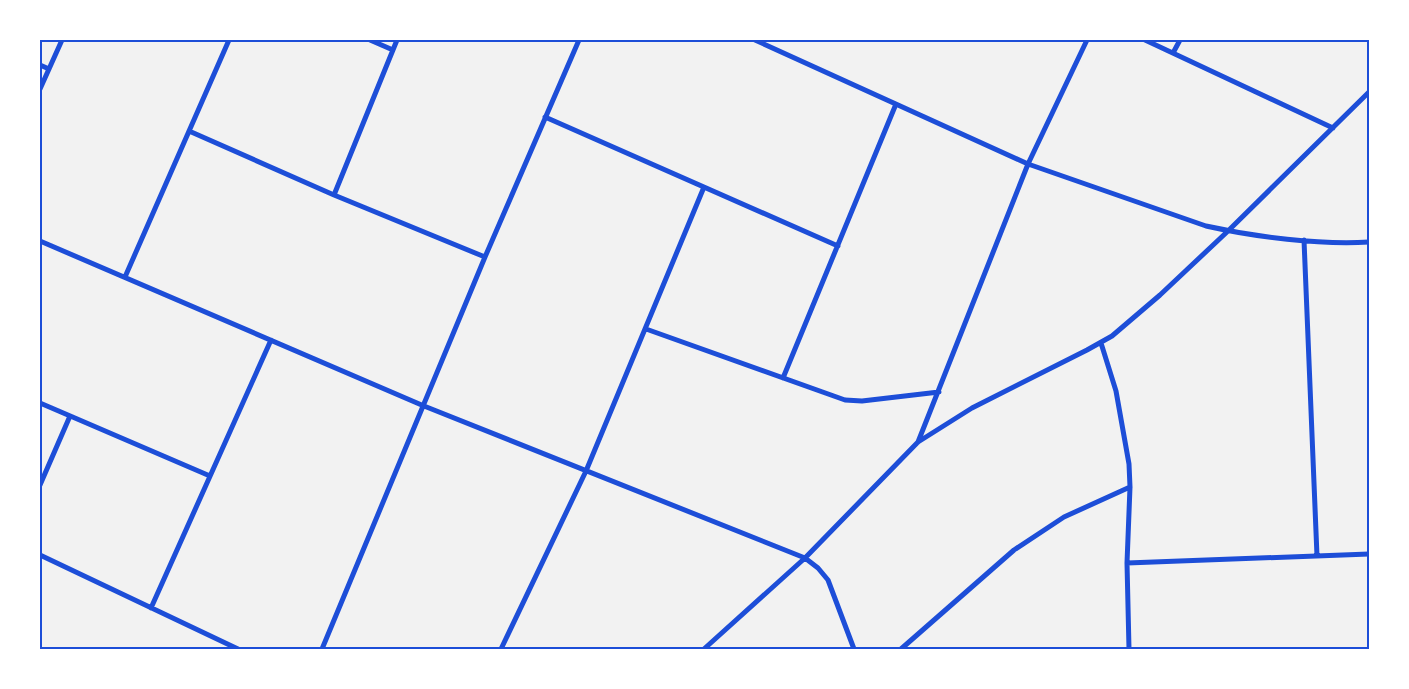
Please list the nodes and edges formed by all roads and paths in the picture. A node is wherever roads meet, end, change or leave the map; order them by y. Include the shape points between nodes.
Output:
1 (62, 40) edge
2 (229, 40) edge
3 (370, 40) edge
4 (397, 40) edge
5 (579, 40) edge
6 (755, 40) edge
7 (1087, 40) edge
8 (1145, 40) edge
9 (1180, 40) edge
10 (765, 42) edge
11 (393, 50) junction
12 (1173, 53) junction
13 (40, 66) edge
14 (48, 69) junction
15 (40, 89) edge
16 (1369, 92) edge
17 (896, 104) junction
18 (545, 117) junction
19 (1332, 128) junction
20 (189, 131) junction
21 (1028, 164) junction
22 (704, 187) junction
23 (334, 195) junction
24 (1228, 231) junction
25 (40, 240) edge
26 (1304, 240) junction
27 (1369, 242) edge
28 (838, 246) junction
29 (485, 257) junction
30 (125, 277) junction
31 (646, 329) junction
32 (271, 340) junction
33 (1101, 343) junction
34 (783, 378) junction
35 (939, 392) junction
36 (40, 403) edge
37 (424, 406) junction
38 (70, 416) junction
39 (918, 442) junction
40 (586, 471) junction
41 (210, 476) junction
42 (40, 485) edge
43 (1130, 486) junction
44 (1369, 554) edge
45 (40, 555) edge
46 (1316, 556) junction
47 (805, 558) junction
48 (1128, 563) junction
49 (151, 608) junction
50 (238, 649) edge
51 (322, 649) edge
52 (501, 649) edge
53 (704, 649) edge
54 (854, 649) edge
55 (901, 649) edge
56 (1129, 649) edge

1 - 14 street
2 - 20 street
3 - 11 street
4 - 11 street
5 - 18 street
6 - 10 street
7 - 21 street
8 - 12 street
9 - 12 street
10 - 17 street
11 - 23 street
12 - 19 street
13 - 14 street
14 - 15 street
16 - 19 street
17 - 21 street
17 - 28 street
18 - 22 street
18 - 29 street
19 - 24 street
20 - 23 street
20 - 30 street
21 - 24 street
21 - 35 street
22 - 28 street
22 - 31 street
23 - 29 street
24 - 26 street
24 - 33 street via 1160,295
25 - 30 street
26 - 27 street
26 - 46 street
28 - 34 street
29 - 37 street
30 - 32 street
31 - 34 street
31 - 40 street
32 - 37 street
32 - 41 street
33 - 39 street via 972,408
33 - 43 street via 1118,400
34 - 35 street via 845,400
35 - 39 street
36 - 38 street
37 - 40 street
37 - 51 street
38 - 41 street
38 - 42 street
39 - 47 street
40 - 47 street
40 - 52 street
41 - 49 street
43 - 48 street
43 - 55 street via 1064,517 1014,550
44 - 46 street
45 - 49 street
46 - 48 street
47 - 53 street
47 - 54 street via 828,580
48 - 56 street
49 - 50 street

